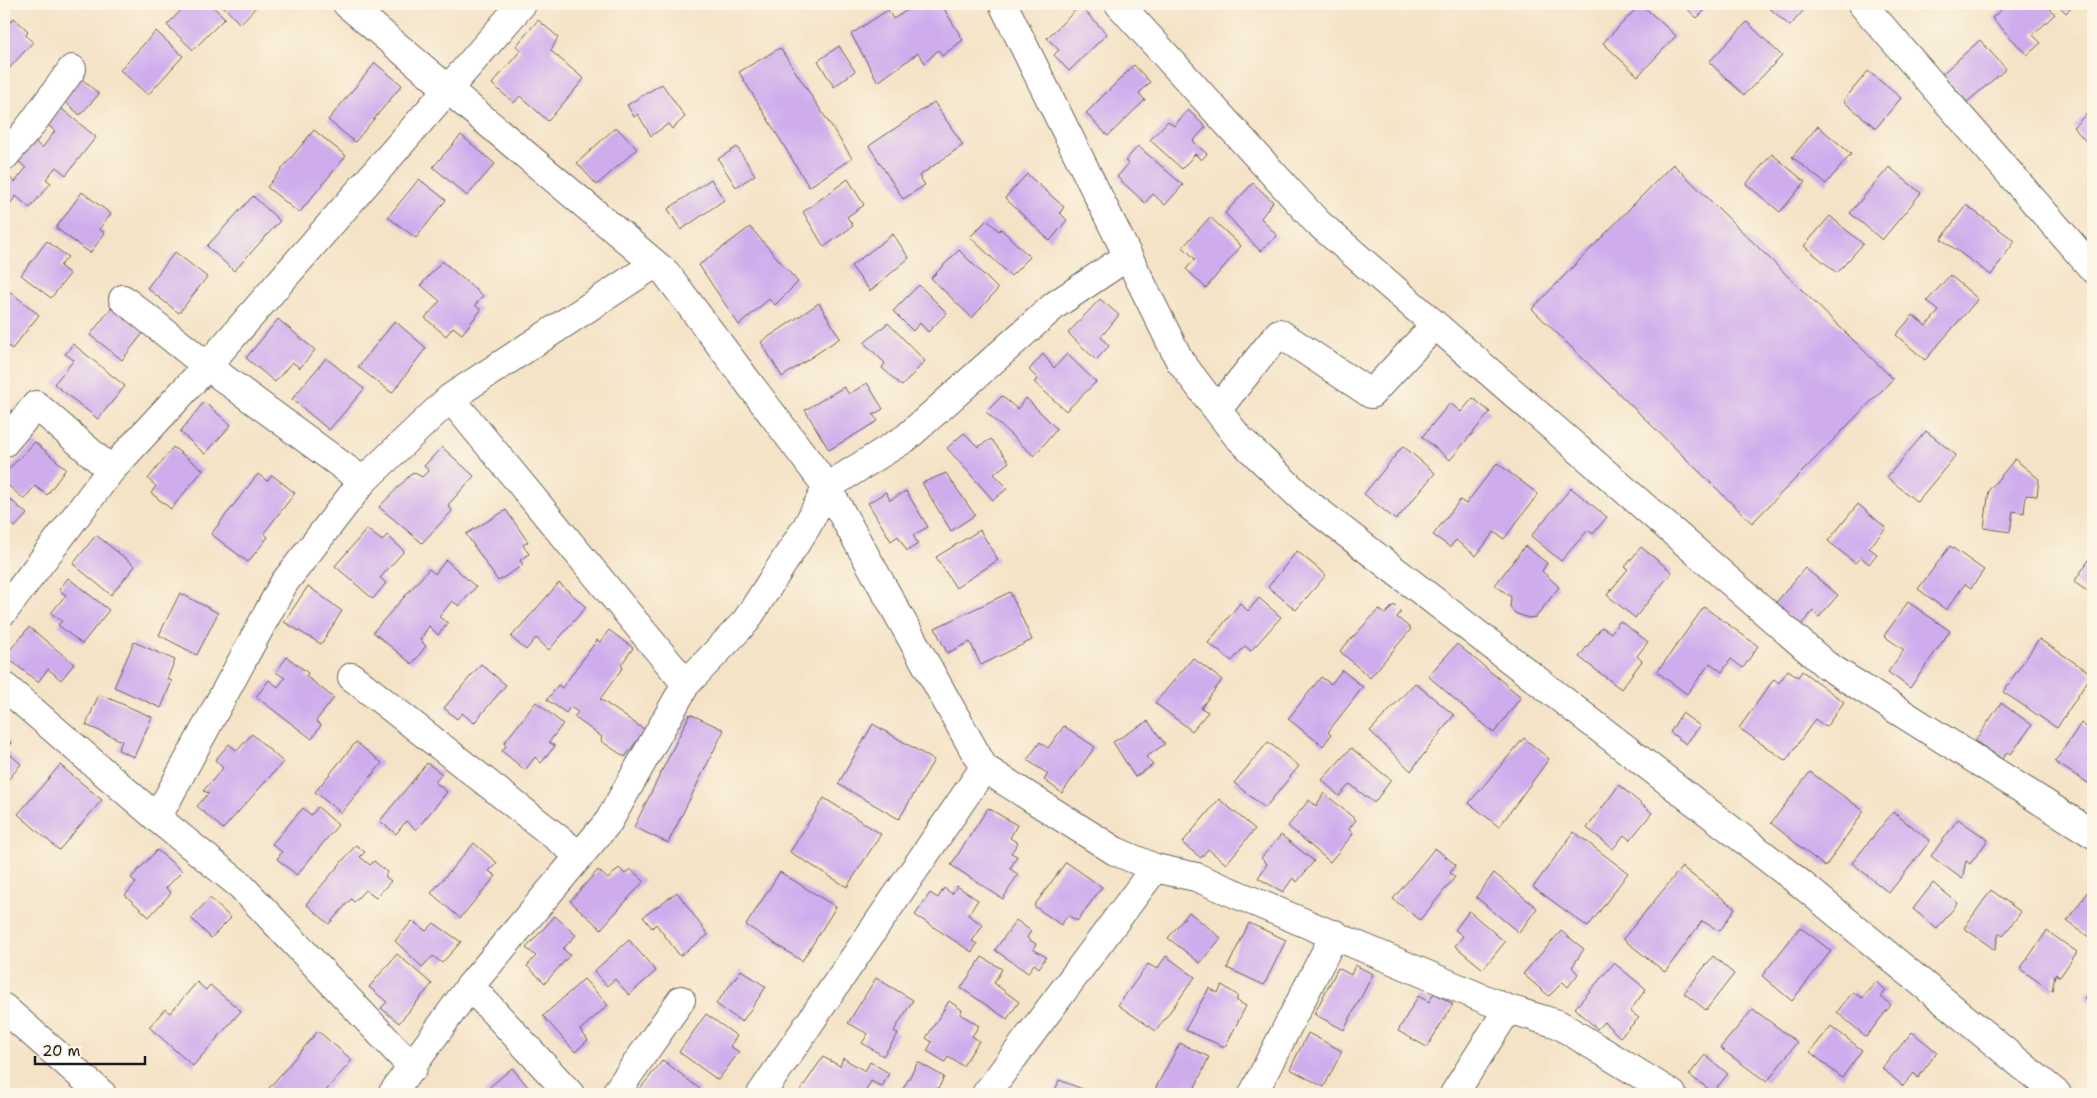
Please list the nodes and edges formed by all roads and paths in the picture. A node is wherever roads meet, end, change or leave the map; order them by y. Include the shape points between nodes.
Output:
1 (347, 4) edge
2 (522, 4) edge
3 (1003, 4) edge
4 (1119, 4) edge
5 (1862, 4) edge
6 (72, 69) dead end
7 (448, 88) junction
8 (4, 156) edge
9 (1128, 256) junction
10 (655, 264) junction
11 (2093, 268) edge
12 (122, 299) dead end
13 (1435, 325) junction
14 (207, 366) junction
15 (450, 398) junction
16 (1217, 410) junction
17 (4, 444) edge
18 (111, 470) junction
19 (363, 481) junction
20 (827, 487) junction
21 (4, 611) edge
22 (352, 677) dead end
23 (686, 684) junction
24 (4, 686) edge
25 (984, 768) junction
26 (157, 818) junction
27 (2093, 834) edge
28 (579, 855) junction
29 (1155, 868) junction
30 (1335, 934) junction
31 (470, 986) junction
32 (681, 1000) dead end
33 (4, 1008) edge
34 (1508, 1009) junction
35 (413, 1068) junction
36 (102, 1094) edge
37 (392, 1094) edge
38 (570, 1094) edge
39 (615, 1094) edge
40 (761, 1094) edge
41 (986, 1094) edge
42 (1253, 1094) edge
43 (1454, 1094) edge
44 (1672, 1094) edge
45 (2057, 1094) edge

1 - 7 street
2 - 7 street
3 - 9 street
4 - 13 street via 1316,221
5 - 11 street
6 - 8 street
7 - 10 street
7 - 14 street
9 - 16 street via 1180,361
9 - 20 street via 1055,305 906,438
10 - 15 street
10 - 20 street via 666,273
12 - 14 street
13 - 16 street via 1371,394 1279,333
13 - 27 street via 1826,665
14 - 18 street
14 - 19 street
15 - 19 street
15 - 23 street
16 - 45 street via 1237,436 1306,502 1800,883
17 - 18 street via 36,405
18 - 21 street
19 - 26 street via 284,583
20 - 23 street via 807,526 746,621
20 - 25 street
22 - 28 street
23 - 28 street via 609,821
24 - 26 street
25 - 29 street via 1115,851
25 - 40 street
26 - 35 street via 240,885
28 - 31 street
29 - 30 street via 1196,877
29 - 41 street
30 - 34 street
30 - 42 street
31 - 35 street
31 - 38 street
32 - 39 street
33 - 36 street
34 - 43 street
34 - 44 street via 1558,1024
35 - 37 street

